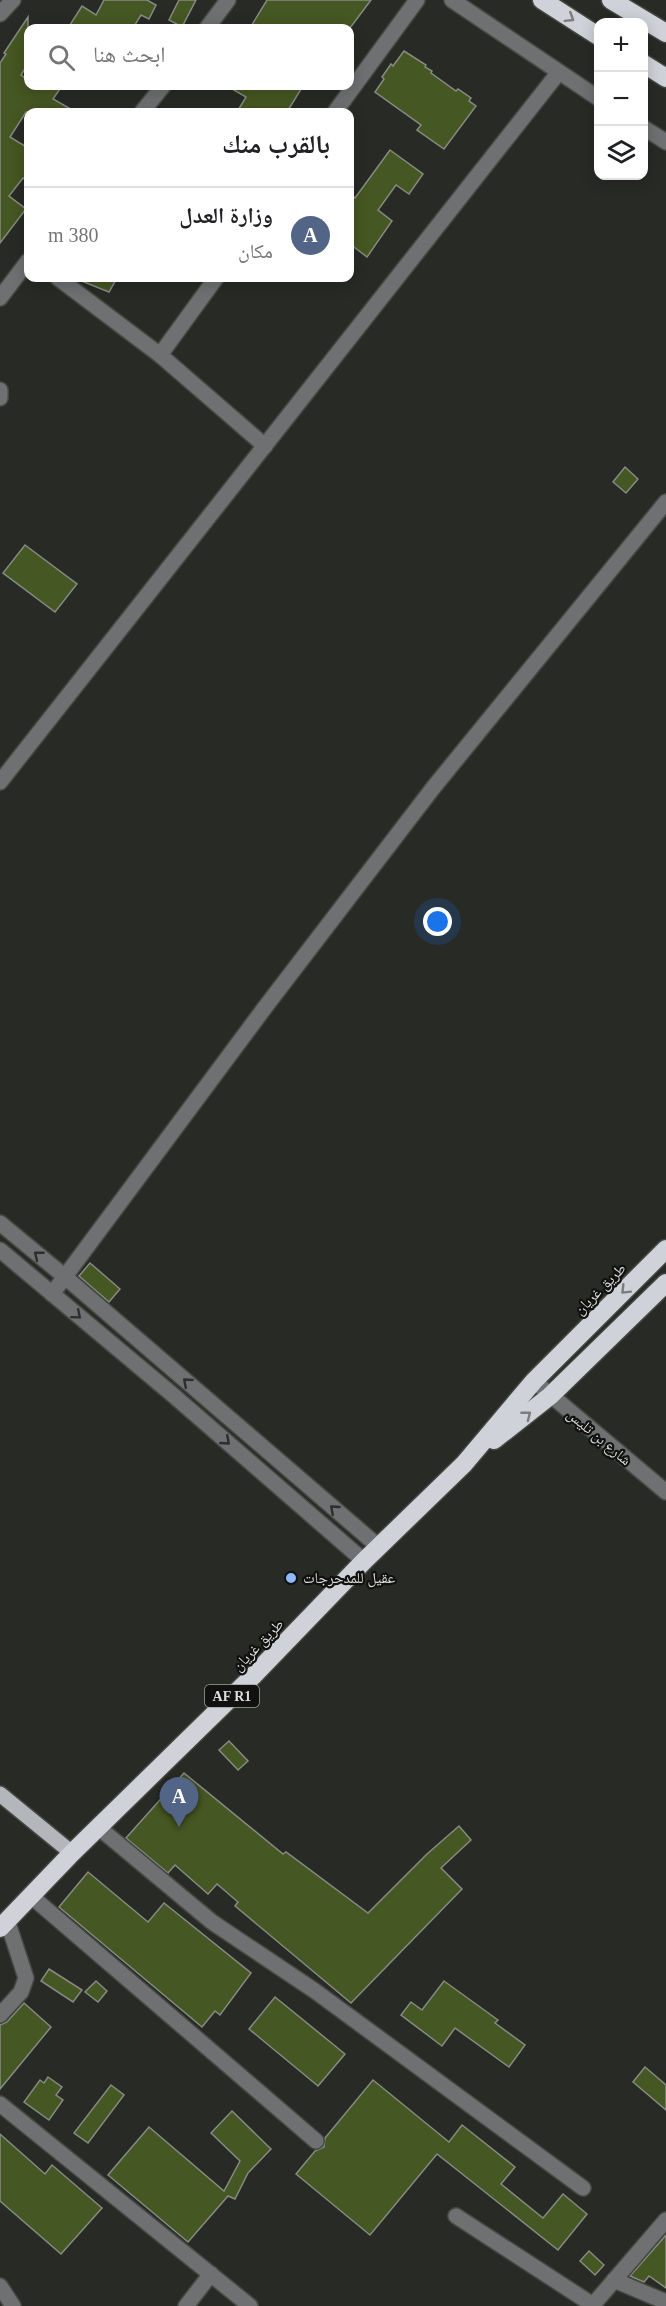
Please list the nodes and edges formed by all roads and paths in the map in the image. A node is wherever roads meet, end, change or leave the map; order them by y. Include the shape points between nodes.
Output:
1 (13, 0) edge
2 (228, 0) edge
3 (417, 0) edge
4 (452, 0) edge
5 (542, 0) edge
6 (611, 0) edge
7 (0, 14) edge
8 (210, 24) edge
9 (594, 33) edge
10 (666, 33) edge
11 (559, 72) junction
12 (354, 86) edge
13 (160, 90) edge
14 (351, 90) edge
15 (594, 95) edge
16 (145, 108) edge
17 (338, 108) edge
18 (648, 131) edge
19 (666, 142) edge
20 (24, 266) edge
21 (63, 282) edge
22 (213, 282) edge
23 (0, 298) edge
24 (160, 355) junction
25 (0, 390) edge
26 (0, 398) edge
27 (266, 446) junction
28 (666, 502) edge
29 (0, 782) edge
30 (0, 1223) edge
31 (666, 1249) edge
32 (0, 1250) edge
33 (64, 1276) junction
34 (666, 1283) edge
35 (52, 1294) junction
36 (534, 1381) junction
37 (550, 1396) junction
38 (464, 1464) junction
39 (666, 1492) edge
40 (379, 1547) junction
41 (364, 1561) junction
42 (0, 1794) edge
43 (98, 1827) junction
44 (72, 1853) junction
45 (31, 1896) junction
46 (4, 1924) edge
47 (0, 2015) edge
48 (0, 2104) edge
49 (316, 2141) dead end
50 (583, 2188) dead end
51 (456, 2216) dead end
52 (666, 2220) edge
53 (211, 2274) junction
54 (614, 2280) junction
55 (0, 2286) edge
56 (666, 2302) edge
57 (592, 2305) edge
58 (13, 2306) edge
59 (186, 2306) edge
60 (250, 2306) edge

1 - 7 street
2 - 8 street
3 - 12 street
4 - 11 street
5 -> 9 highway
6 - 10 highway
11 - 15 street
11 - 27 street
13 - 16 street
14 - 17 street
18 - 19 street
20 - 23 street
21 - 24 street
22 - 24 street
24 - 27 street
25 - 26 street
27 - 29 street
28 - 33 street via 433,788
33 -> 30 street
31 -> 36 highway, طريق غريان
32 - 35 street
33 - 35 street
40 -> 33 street
34 - 37 highway, طريق غريان
35 -> 41 street
36 - 37 street, شارع بن تليس
36 - 38 highway, طريق غريان
38 -> 37 highway, طريق غريان
37 - 39 street, شارع بن تليس
38 - 40 highway, طريق غريان / AF R1
40 - 41 highway, طريق غريان / AF R1
41 - 43 highway, طريق غريان / AF R1
42 - 44 main road
43 - 44 highway, طريق غريان / AF R1
43 - 50 street via 212,1922 315,1991
44 - 45 highway, طريق غريان / AF R1
45 - 46 highway, طريق غريان / AF R1
45 - 49 street
46 - 47 street via 26,1978 21,1992
48 - 53 street
51 - 57 street
52 - 54 street
53 - 59 street
53 - 60 street
54 - 56 street
54 - 57 street
55 - 58 street

